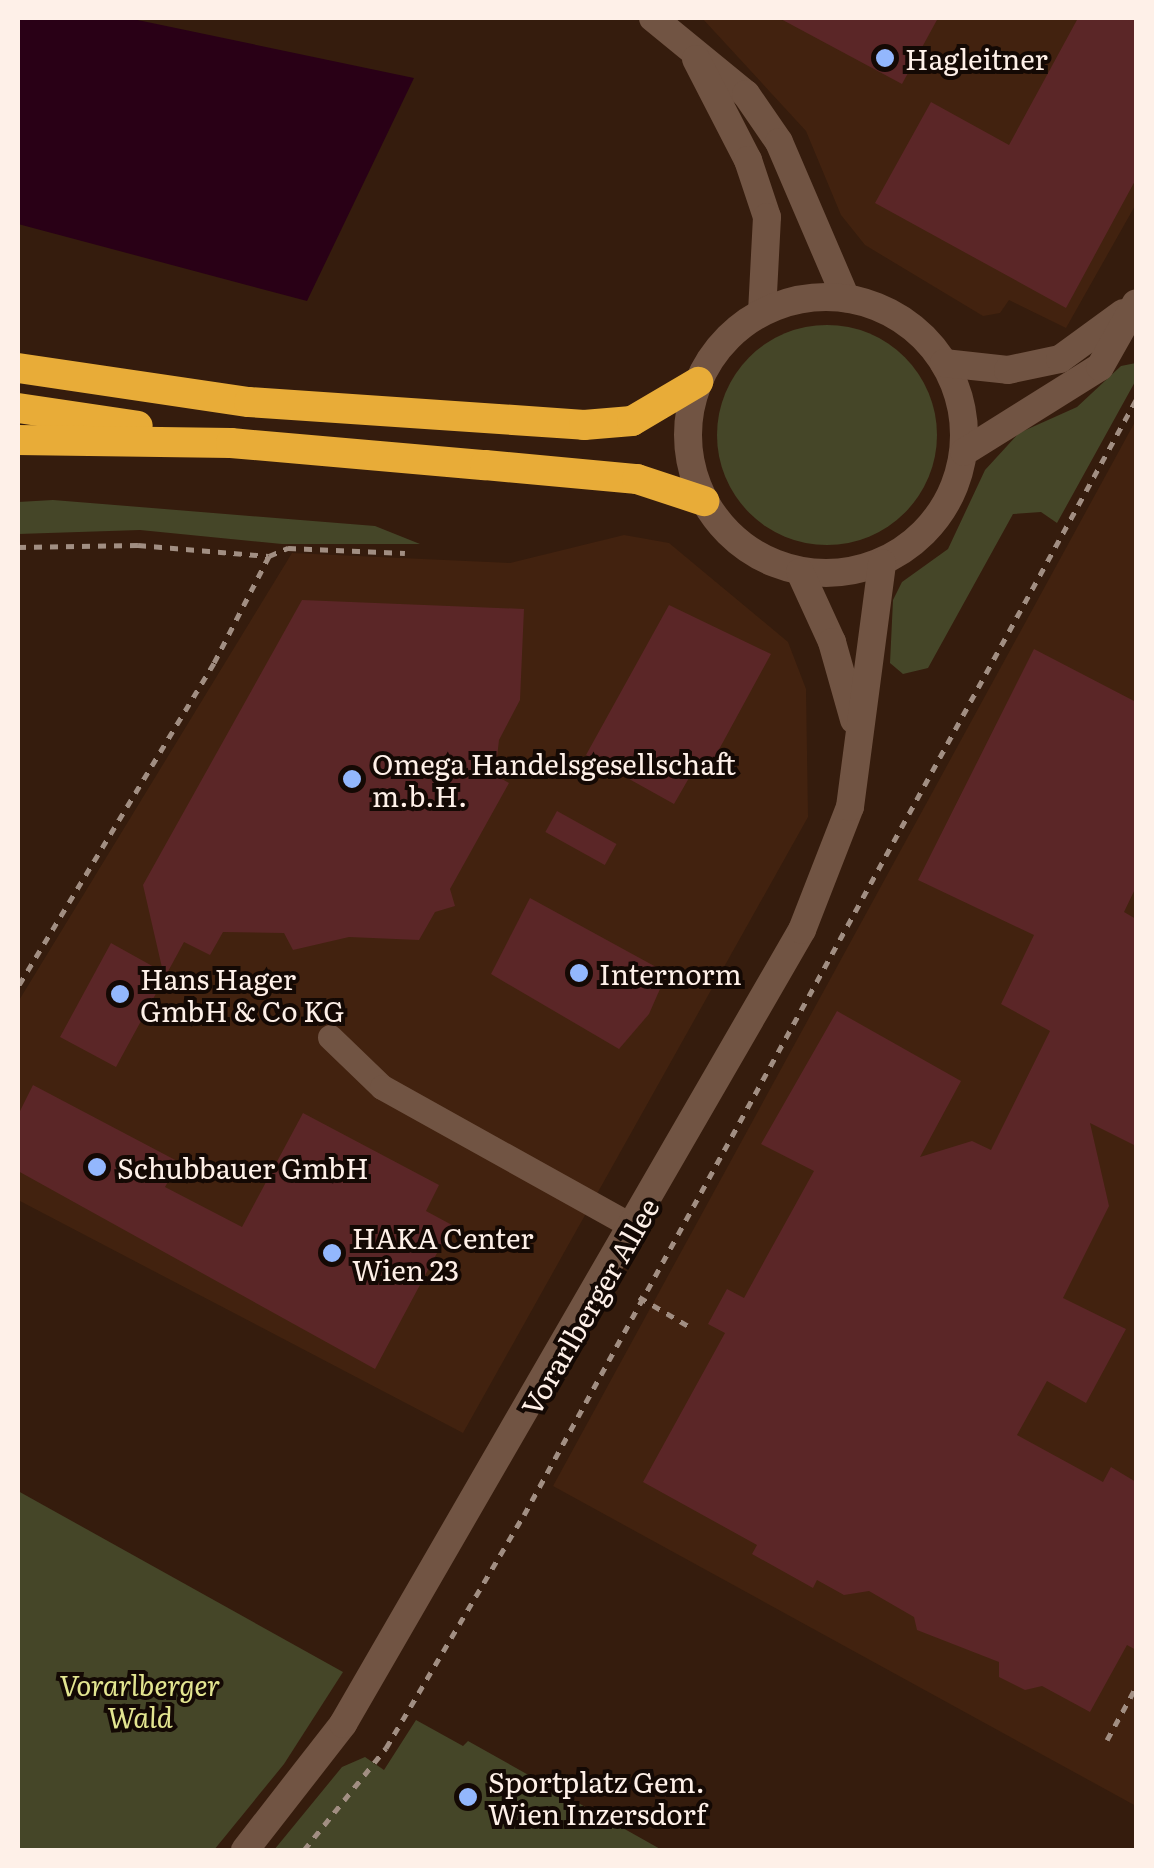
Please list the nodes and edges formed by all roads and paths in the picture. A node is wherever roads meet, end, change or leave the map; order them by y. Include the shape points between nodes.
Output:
1 (653, 18) edge
2 (693, 54) junction
3 (846, 298) junction
4 (1136, 303) edge
5 (762, 312) junction
6 (18, 356) edge
7 (944, 363) junction
8 (18, 368) edge
9 (84, 378) junction
10 (698, 382) junction
11 (1136, 400) edge
12 (18, 408) edge
13 (18, 440) edge
14 (231, 443) junction
15 (964, 452) junction
16 (704, 501) junction
17 (18, 547) edge
18 (404, 553) dead end
19 (269, 556) junction
20 (882, 563) junction
21 (800, 572) junction
22 (856, 726) junction
23 (18, 986) edge
24 (330, 1037) dead end
25 (635, 1228) junction
26 (639, 1297) junction
27 (690, 1327) dead end
28 (1136, 1687) edge
29 (1107, 1740) dead end
30 (244, 1850) edge
31 (304, 1850) edge

1 - 2 main road
2 - 3 main road via 746,94 779,142
2 - 5 main road via 748,160 767,217
3 - 5 main road via 807,298
3 - 7 main road via 888,311
4 - 7 main road via 1060,360 1008,370
4 - 15 main road via 1100,367
5 - 10 main road via 726,340
6 - 9 highway
7 - 15 main road via 963,414
8 - 9 highway
9 - 10 highway via 249,402 584,426 632,421
10 - 16 main road via 689,457
11 - 26 path
12 - 14 highway
13 - 14 highway
14 - 16 highway via 638,479
15 - 20 main road via 950,497 922,535
16 - 21 main road via 746,548
17 - 19 path via 138,545
18 - 19 path via 288,548
19 - 23 path via 214,663
20 - 21 main road via 840,574
20 - 22 main road, Vorarlberger Allee
21 - 22 main road, Vorarlberger Allee via 832,642
22 - 25 main road, Vorarlberger Allee via 850,807 824,884
24 - 25 street via 382,1086
25 - 30 main road, Vorarlberger Allee via 343,1724
26 - 27 path
26 - 31 path via 524,1515 386,1748
28 - 29 path

